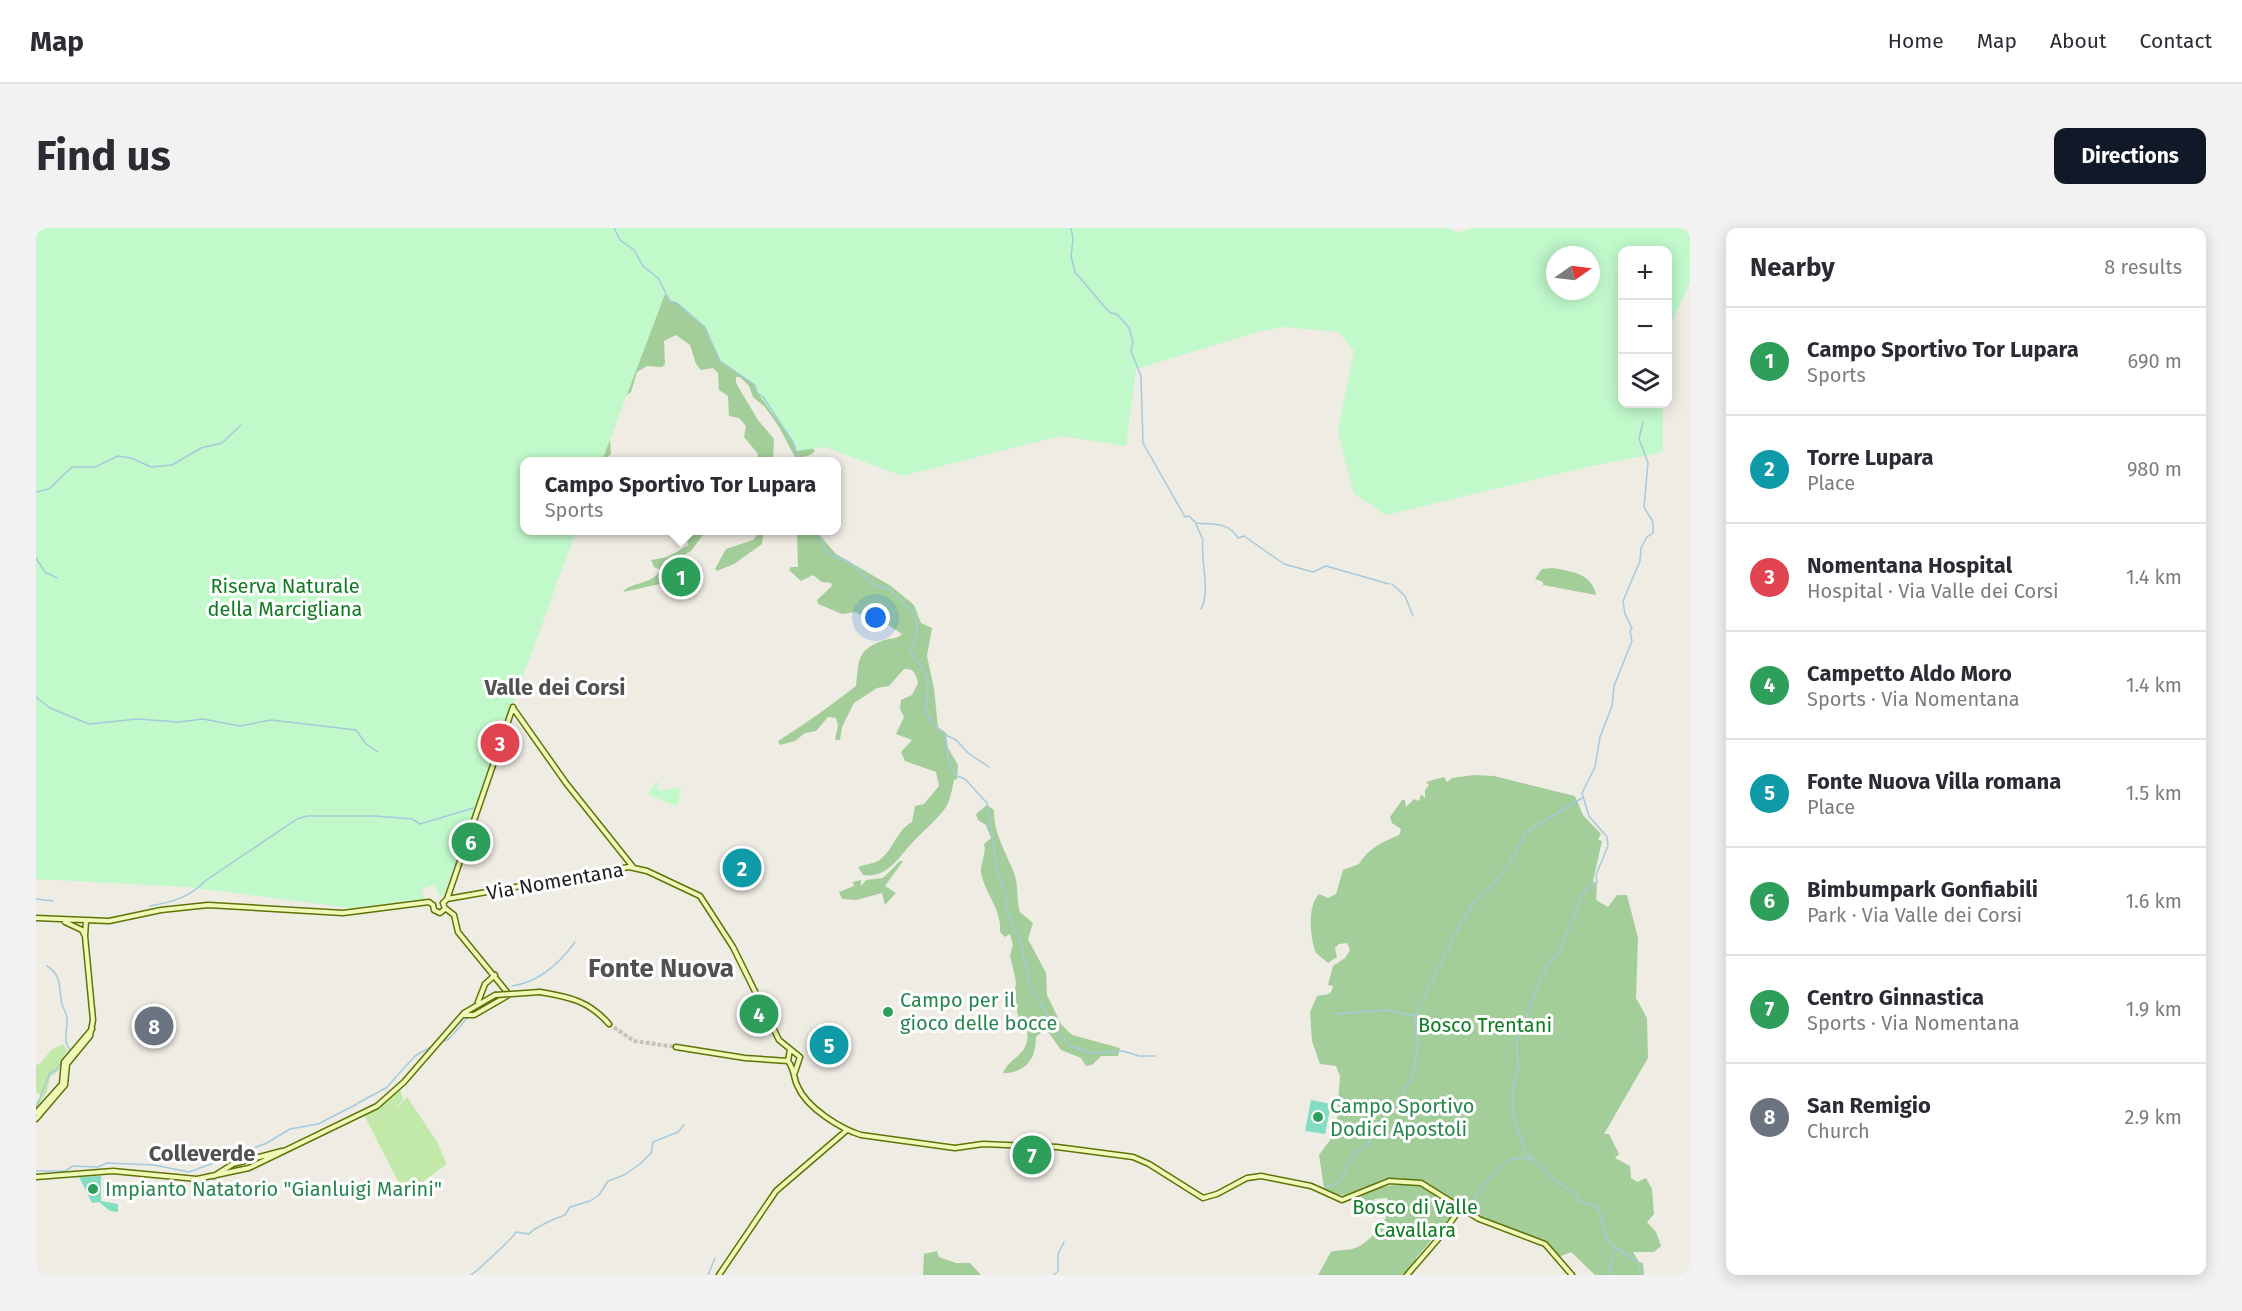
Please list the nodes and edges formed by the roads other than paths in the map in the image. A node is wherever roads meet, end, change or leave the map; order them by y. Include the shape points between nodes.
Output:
1 (633, 867) junction
2 (447, 899) junction
3 (434, 905) junction
4 (444, 905) junction
5 (36, 918) edge
6 (62, 920) junction
7 (84, 921) junction
8 (79, 928) junction
9 (85, 936) junction
10 (495, 975) junction
11 (483, 988) junction
12 (493, 995) junction
13 (478, 1003) junction
14 (471, 1007) junction
15 (462, 1015) junction
16 (472, 1015) junction
17 (609, 1024) tunnel mouth
18 (93, 1025) junction
19 (676, 1047) tunnel mouth
20 (793, 1054) junction
21 (792, 1064) junction
22 (36, 1113) edge
23 (36, 1119) edge
24 (847, 1130) junction
25 (289, 1150) junction
26 (36, 1177) edge
27 (203, 1178) junction
28 (210, 1178) junction
29 (193, 1179) junction
30 (198, 1186) junction
31 (199, 1192) dead end
32 (1461, 1208) junction
33 (719, 1275) edge
34 (1407, 1275) edge
35 (1572, 1275) edge

1 - 2 street, Via Nomentana
1 - 2 street via 513,708
1 - 20 street, Via Nomentana via 700,896 733,947 779,1040
2 - 4 street
3 - 4 street via 438,901
3 - 4 street via 437,913 443,912
3 - 7 street via 429,902 329,913 250,906 189,906 109,921
4 - 10 street via 454,916 458,932
5 - 6 street
6 - 7 street
6 - 8 street
7 - 8 street
7 - 9 street
8 - 9 street
9 - 18 street
10 - 11 street
10 - 16 street via 506,988 507,996
11 - 12 street
11 - 13 street
12 - 13 street
12 - 17 street, bridge via 540,992 582,1001
13 - 14 street
14 - 15 street
14 - 16 street
15 - 16 street
15 - 25 street via 404,1082 381,1102
18 - 22 street via 64,1062 62,1084
18 - 23 street via 89,1037 67,1064 66,1085
19 - 21 street
20 - 21 street
20 - 21 street via 800,1059
21 - 24 street via 802,1095
24 - 32 street via 955,1148 983,1144 1057,1148 1135,1158 1203,1198 1259,1176 1311,1186 1342,1200 1385,1182 1413,1181
24 - 33 street via 776,1191
25 - 28 street
25 - 28 street via 233,1164
26 - 29 street via 113,1171
27 - 28 street
27 - 29 street
27 - 30 street
29 - 30 street
30 - 31 street
32 - 34 street
32 - 35 street via 1488,1223 1545,1244

